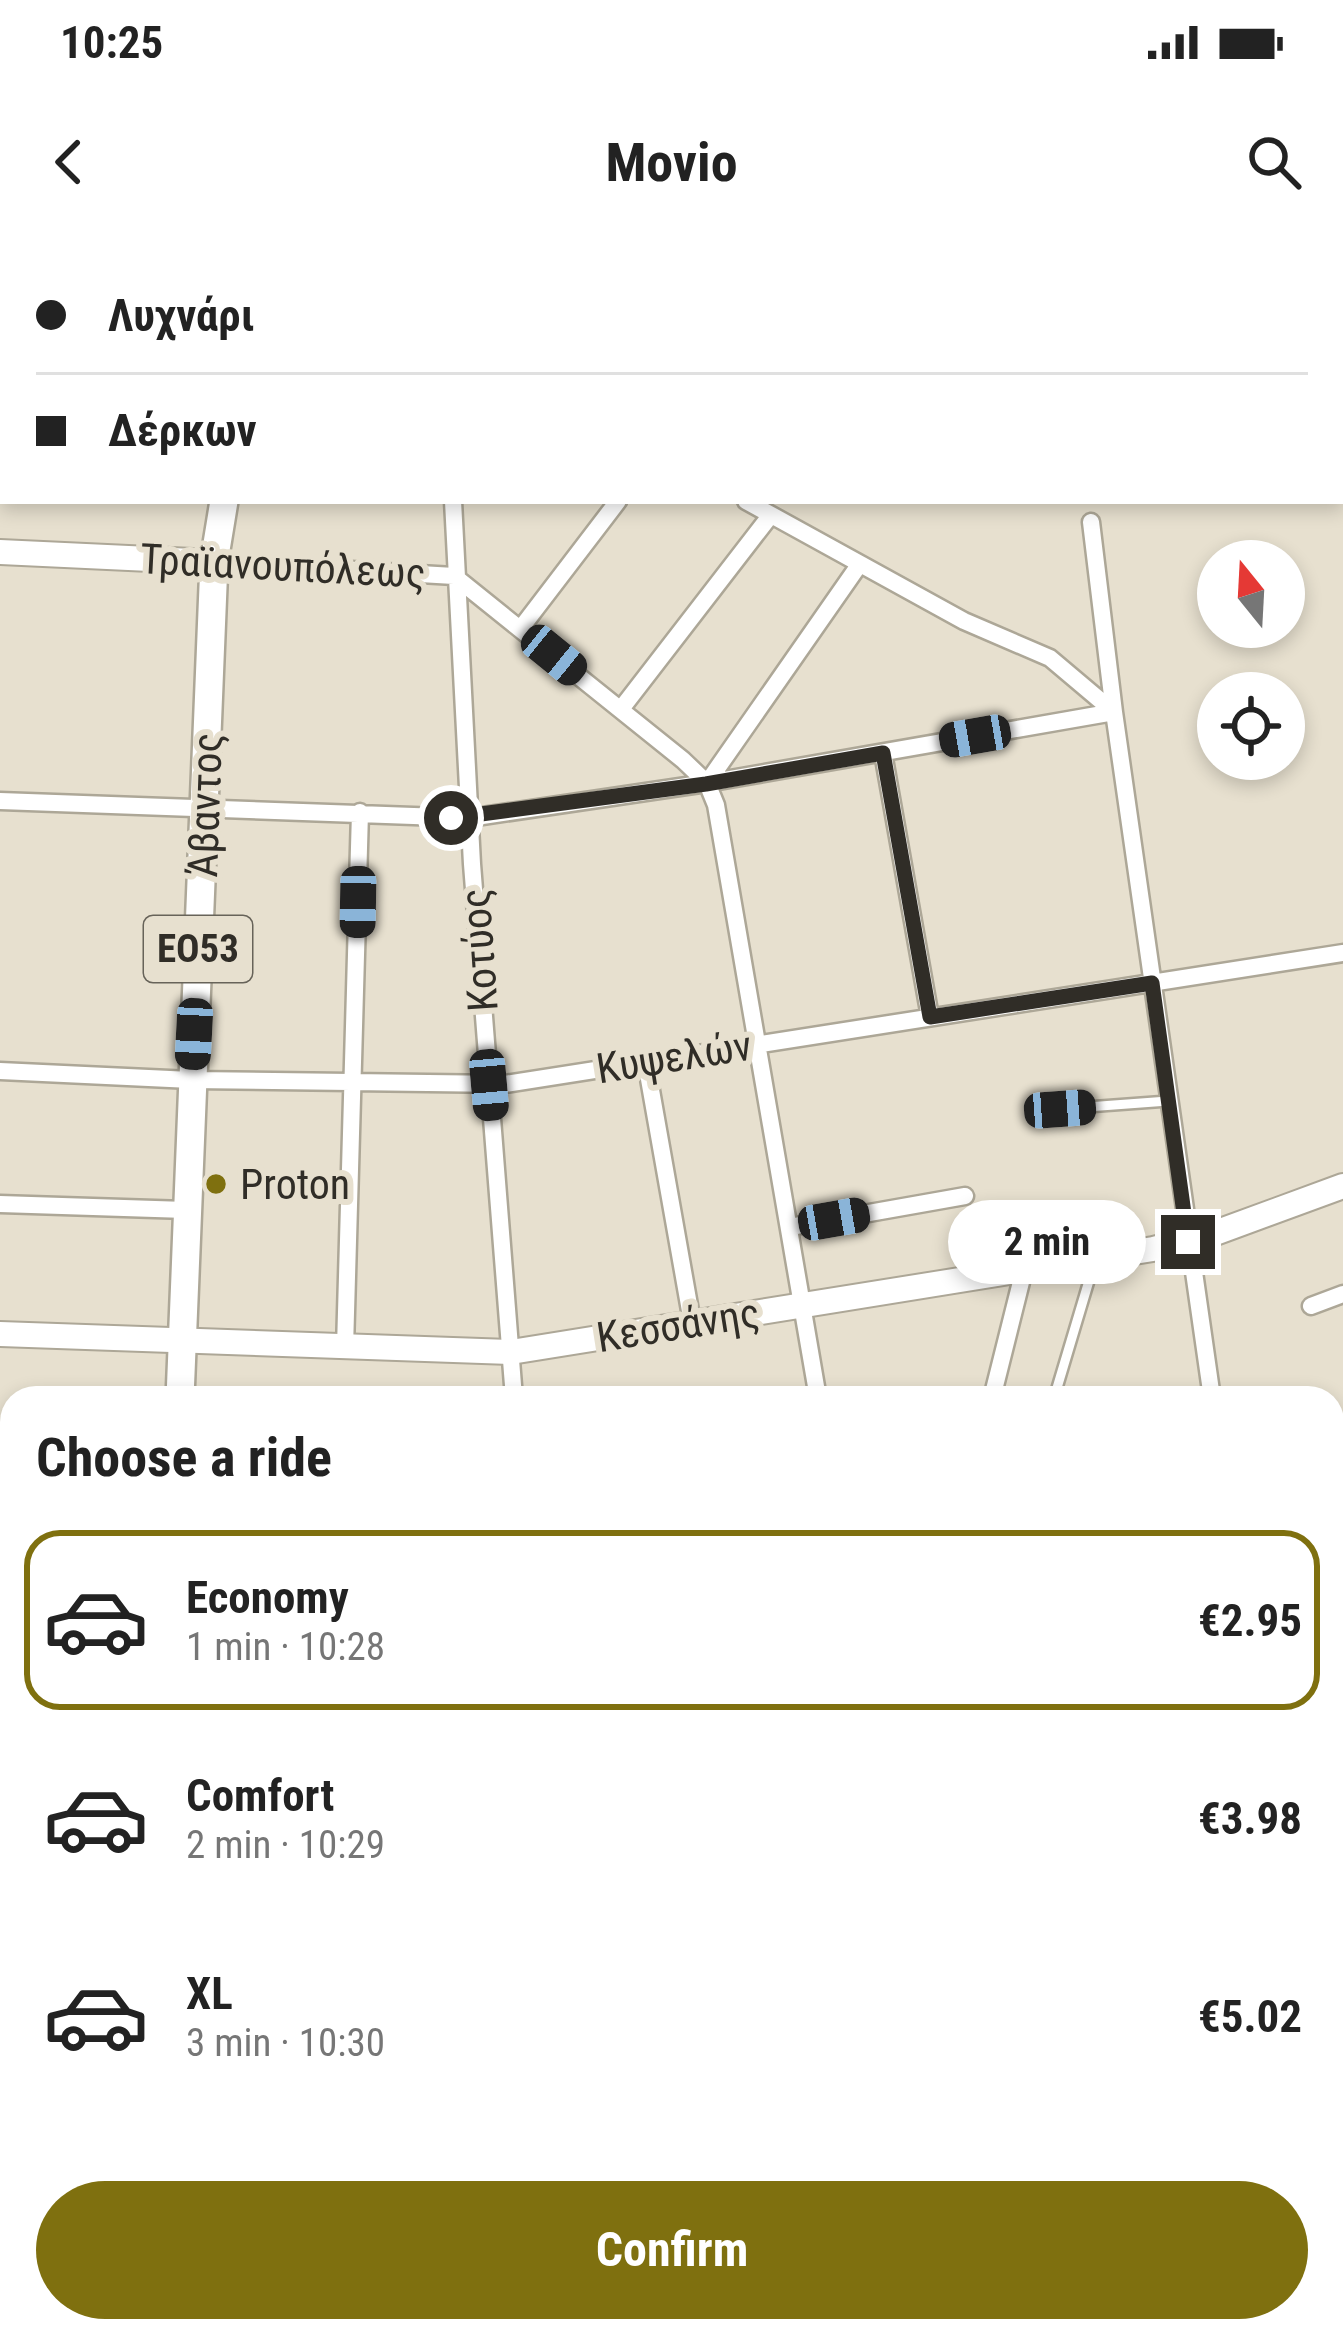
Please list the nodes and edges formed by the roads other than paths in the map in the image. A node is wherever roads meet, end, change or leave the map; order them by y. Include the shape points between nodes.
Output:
1 (224, 504) edge
2 (453, 504) edge
3 (616, 504) edge
4 (751, 504) edge
5 (770, 516) junction
6 (1091, 522) dead end
7 (0, 552) edge
8 (214, 562) junction
9 (859, 565) junction
10 (458, 578) junction
11 (520, 628) junction
12 (621, 710) junction
13 (1114, 712) junction
14 (883, 753) junction
15 (706, 784) junction
16 (0, 801) edge
17 (206, 807) junction
18 (360, 812) junction
19 (470, 818) junction
20 (1343, 953) edge
21 (1152, 983) junction
22 (930, 1017) junction
23 (758, 1044) junction
24 (646, 1062) junction
25 (0, 1071) edge
26 (191, 1080) junction
27 (354, 1082) junction
28 (489, 1085) junction
29 (1168, 1100) junction
30 (1060, 1109) dead end
31 (1343, 1186) edge
32 (965, 1196) dead end
33 (0, 1204) edge
34 (186, 1210) junction
35 (790, 1227) junction
36 (1188, 1242) junction
37 (1096, 1258) junction
38 (1024, 1270) junction
39 (1343, 1294) edge
40 (804, 1304) junction
41 (1311, 1306) dead end
42 (692, 1322) junction
43 (0, 1334) edge
44 (182, 1342) junction
45 (346, 1348) junction
46 (511, 1352) junction
47 (180, 1386) edge
48 (513, 1386) edge
49 (816, 1386) edge
50 (995, 1386) edge
51 (1058, 1386) edge
52 (1210, 1386) edge

1 - 8 main road, Άβαντος / ΕΟ53
2 - 10 street, Κοτύος
3 - 11 street
4 - 5 street
5 - 9 street
5 - 12 street
6 - 13 street
7 - 8 street, Τραϊανουπόλεως
8 - 10 street, Τραϊανουπόλεως
8 - 17 main road, Άβαντος / ΕΟ53
9 - 13 street via 1050,658
9 - 15 street
10 - 11 street, Τραϊανουπόλεως
10 - 19 street, Κοτύος
11 - 12 street, Τραϊανουπόλεως
12 - 15 street, Τραϊανουπόλεως
13 - 14 street
13 - 21 street
14 - 15 street
14 - 22 street
15 - 19 street
15 - 23 street
16 - 17 street
17 - 18 street
17 - 26 main road, Άβαντος / ΕΟ53
18 - 19 street
18 - 27 street
19 - 28 street, Κοτύος
20 - 21 street, Κυψελών
21 - 22 street, Κυψελών
21 - 29 street
22 - 23 street, Κυψελών
23 - 24 street, Κυψελών
23 - 35 street
24 - 28 street, Κυψελών
24 - 42 street
25 - 26 street, Κυψελών
26 - 27 street, Κυψελών
26 - 34 main road, Άβαντος / ΕΟ53
27 - 28 street, Κυψελών
27 - 45 street
28 - 46 street, Κοτύος
29 - 30 lane
29 - 36 street
31 - 36 street, Κεσσάνης
32 - 35 street
33 - 34 street
34 - 44 main road, Άβαντος / ΕΟ53
35 - 40 street
36 - 37 street, Κεσσάνης
36 - 52 street
37 - 38 street, Κεσσάνης
37 - 51 lane
38 - 40 street, Κεσσάνης
38 - 50 street
39 - 41 street
40 - 42 street, Κεσσάνης
40 - 49 street
42 - 46 street, Κεσσάνης
43 - 44 street, Κεσσάνης
44 - 45 street, Κεσσάνης
44 - 47 main road, Άβαντος / ΕΟ53
45 - 46 street, Κεσσάνης
46 - 48 street, Κοτύος

